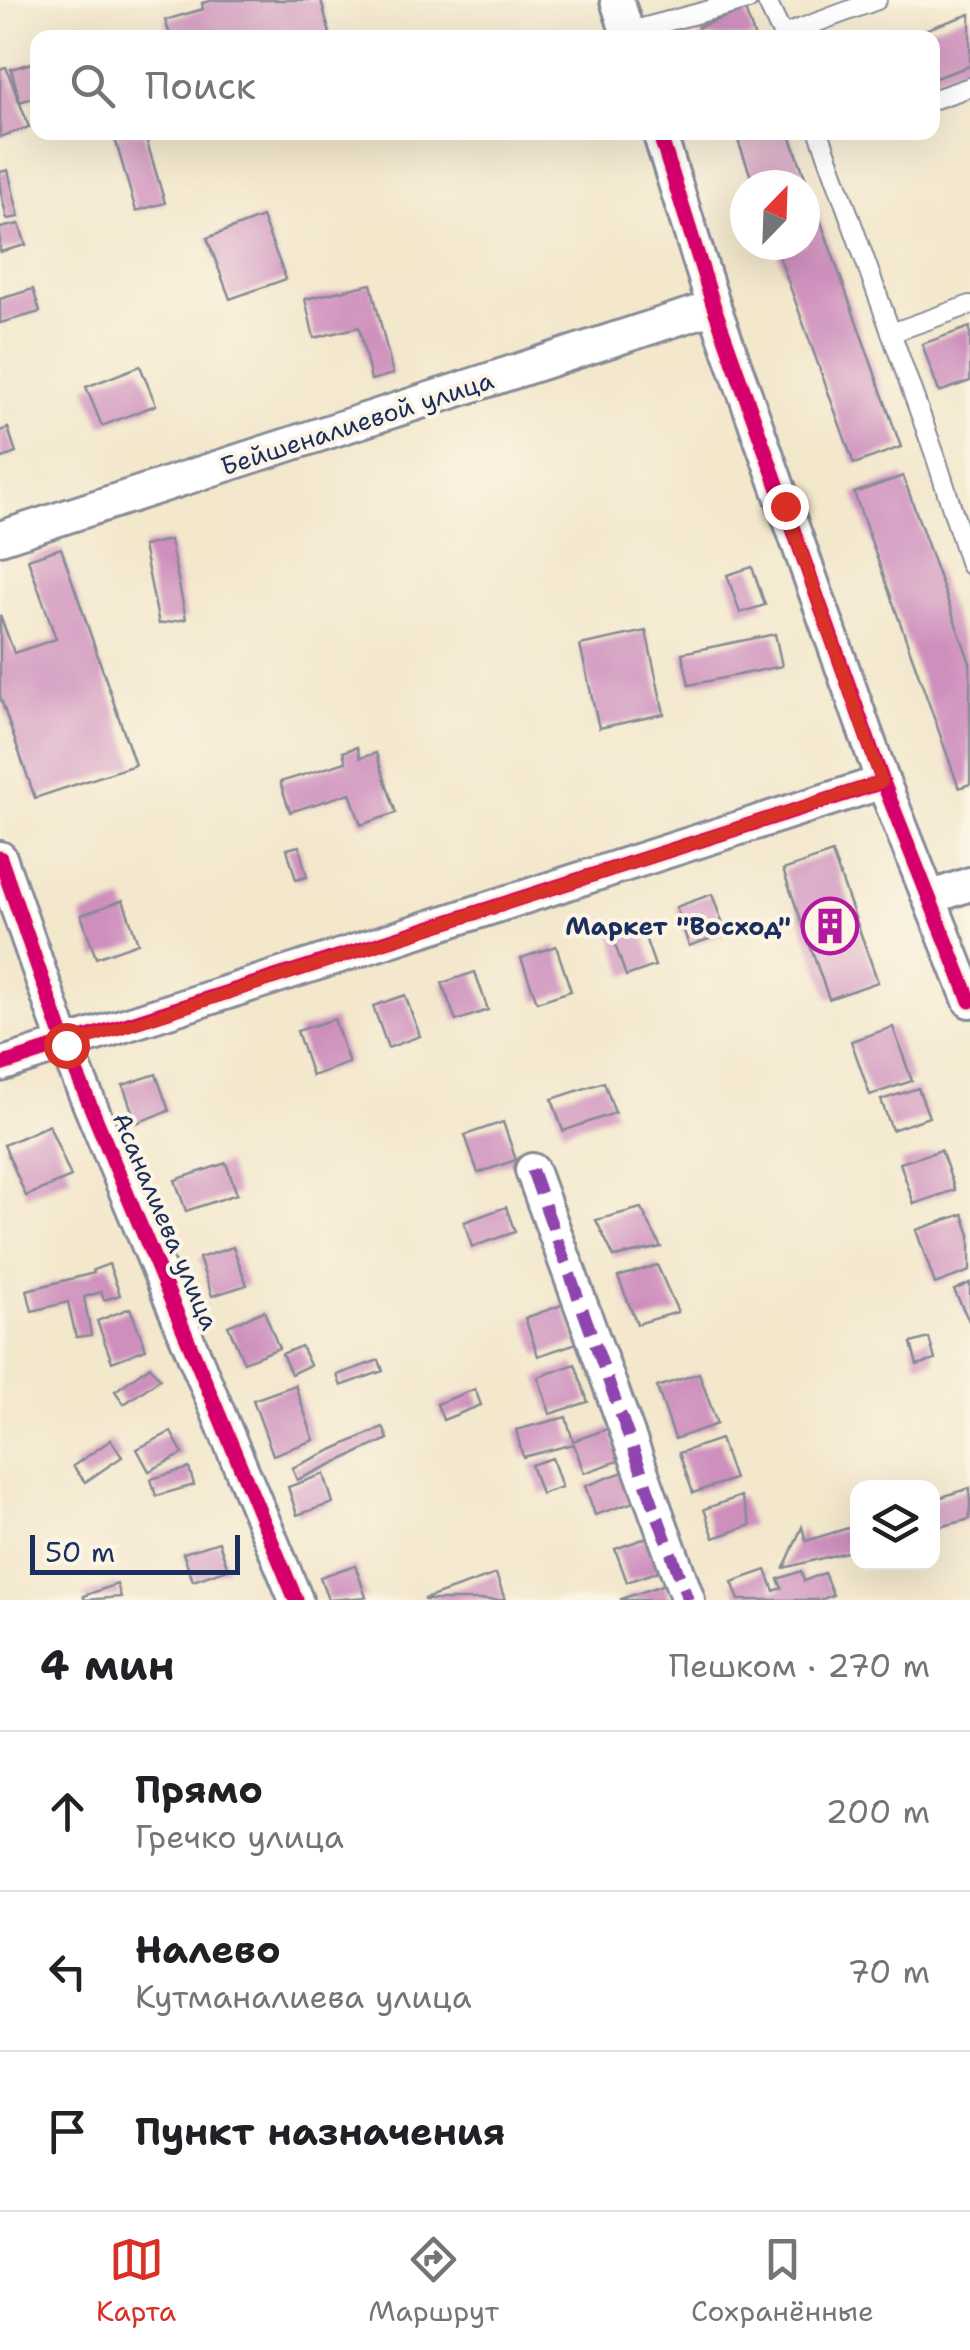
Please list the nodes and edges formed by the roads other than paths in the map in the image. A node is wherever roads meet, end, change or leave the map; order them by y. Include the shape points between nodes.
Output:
1 (617, 0) edge
2 (748, 0) edge
3 (766, 0) edge
4 (878, 0) edge
5 (626, 30) edge
6 (645, 30) edge
7 (781, 30) edge
8 (800, 30) edge
9 (970, 87) edge
10 (940, 97) edge
11 (662, 140) edge
12 (821, 140) edge
13 (970, 306) edge
14 (714, 308) junction
15 (891, 333) junction
16 (0, 538) edge
17 (970, 565) edge
18 (882, 782) junction
19 (0, 858) edge
20 (970, 884) edge
21 (930, 898) junction
22 (970, 1001) edge
23 (66, 1045) junction
24 (0, 1064) edge
25 (532, 1170) dead end
26 (296, 1600) edge
27 (688, 1600) edge

1 - 5 street
2 - 6 lane
3 - 7 lane
4 - 8 lane
9 - 10 lane
11 - 14 street
12 - 15 lane
13 - 15 lane
14 - 16 street, Бейшеналиевой улица
14 - 18 street
15 - 17 lane
18 - 21 street
18 - 23 street
19 - 23 street, Асаналиева улица
20 - 21 street
21 - 22 street
23 - 24 street
23 - 26 street, Асаналиева улица
25 - 27 street

